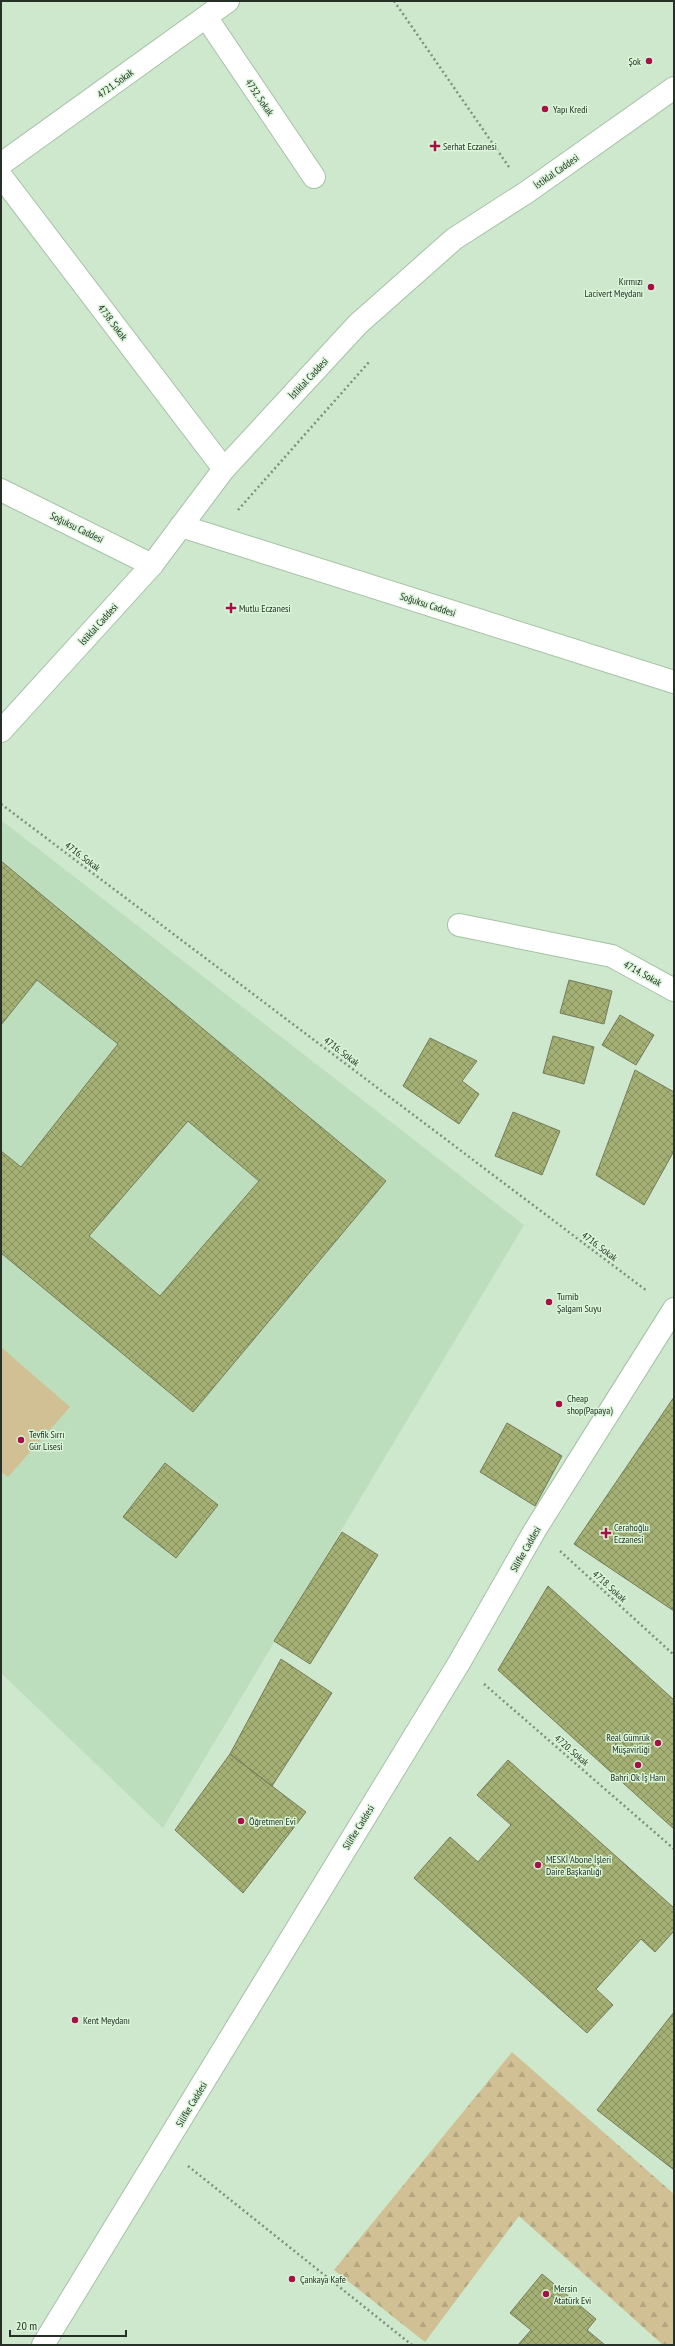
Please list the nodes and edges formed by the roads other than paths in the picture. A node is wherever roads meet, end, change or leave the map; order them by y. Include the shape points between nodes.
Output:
1 (228, 1) edge
2 (206, 17) junction
3 (674, 88) edge
4 (1, 164) edge
5 (1, 176) edge
6 (314, 177) dead end
7 (224, 469) junction
8 (1, 490) edge
9 (181, 526) junction
10 (152, 565) junction
11 (674, 682) edge
12 (1, 732) edge
13 (459, 924) dead end
14 (674, 990) edge
15 (673, 1310) edge
16 (43, 2345) edge

1 - 2 street, 4721. Sokak
2 - 4 street, 4721. Sokak
2 - 6 street, 4732. Sokak
3 - 7 street, İstiklal Caddesi via 527,192 454,239 358,324
5 - 7 street, 4738. Sokak
7 - 9 street, İstiklal Caddesi
8 - 10 street, Soğuksu Caddesi
9 - 10 street, İstiklal Caddesi
9 - 11 street, Soğuksu Caddesi
10 - 12 street, İstiklal Caddesi
13 - 14 street, 4714. Sokak via 612,956
15 - 16 street, Silifke Caddesi via 536,1530 459,1663

